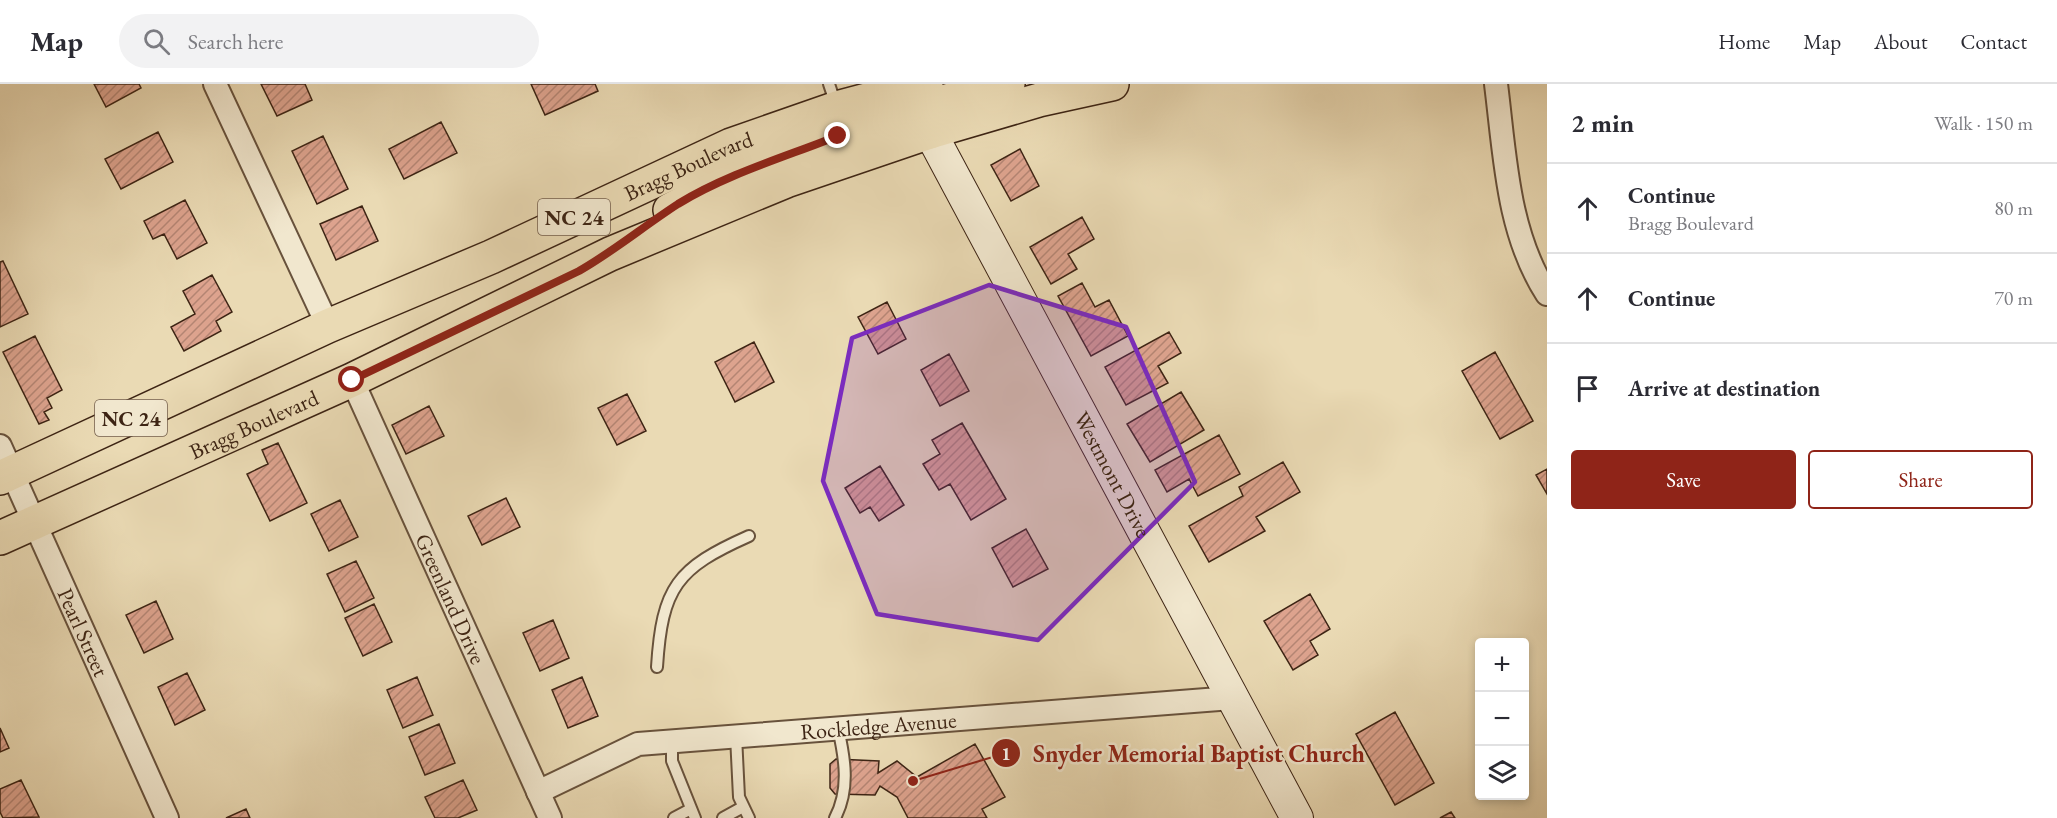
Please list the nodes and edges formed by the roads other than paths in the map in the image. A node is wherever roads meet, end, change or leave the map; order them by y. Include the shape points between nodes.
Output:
1 (215, 84) edge
2 (1008, 84) edge
3 (1112, 84) edge
4 (1496, 84) edge
5 (912, 86) edge
6 (833, 96) edge
7 (930, 132) junction
8 (610, 254) junction
9 (1538, 262) edge
10 (1547, 294) edge
11 (328, 327) junction
12 (352, 380) junction
13 (4, 465) edge
14 (34, 522) junction
15 (749, 536) dead end
16 (0, 538) edge
17 (657, 667) dead end
18 (1232, 698) junction
19 (838, 728) junction
20 (736, 736) junction
21 (672, 741) junction
22 (538, 792) junction
23 (743, 807) junction
24 (693, 814) edge
25 (167, 818) edge
26 (550, 818) edge
27 (675, 818) edge
28 (723, 818) edge
29 (748, 818) edge
30 (835, 818) edge
31 (1297, 818) edge

1 - 11 street
2 - 7 main road via 932,105 927,115
3 - 7 main road, Bragg Boulevard / NC 24 via 1039,100
4 - 9 street via 1518,233
5 - 6 main road, Bragg Boulevard / NC 24
5 - 8 main road via 910,104 900,114 713,186 678,204
6 - 11 main road, Bragg Boulevard / NC 24 via 490,257
7 - 8 main road, Bragg Boulevard / NC 24 via 786,181
7 - 18 street, Westmont Drive
8 - 12 main road, Bragg Boulevard / NC 24
9 - 10 street
11 - 13 main road, Bragg Boulevard / NC 24
12 - 14 main road, Bragg Boulevard / NC 24
12 - 22 street, Greenland Drive
13 - 14 street, Pearl Street
14 - 16 main road, Bragg Boulevard / NC 24
14 - 25 street, Pearl Street
15 - 17 lane via 711,553 677,582 659,628
18 - 19 street, Rockledge Avenue
18 - 31 street, Westmont Drive
19 - 20 street, Rockledge Avenue
19 - 30 lane via 845,759 845,786 843,803
20 - 21 street, Rockledge Avenue
20 - 23 lane
21 - 22 street, Rockledge Avenue via 638,744
21 - 24 lane via 672,761
22 - 26 street, Greenland Drive
23 - 28 lane
23 - 29 lane
24 - 27 lane

